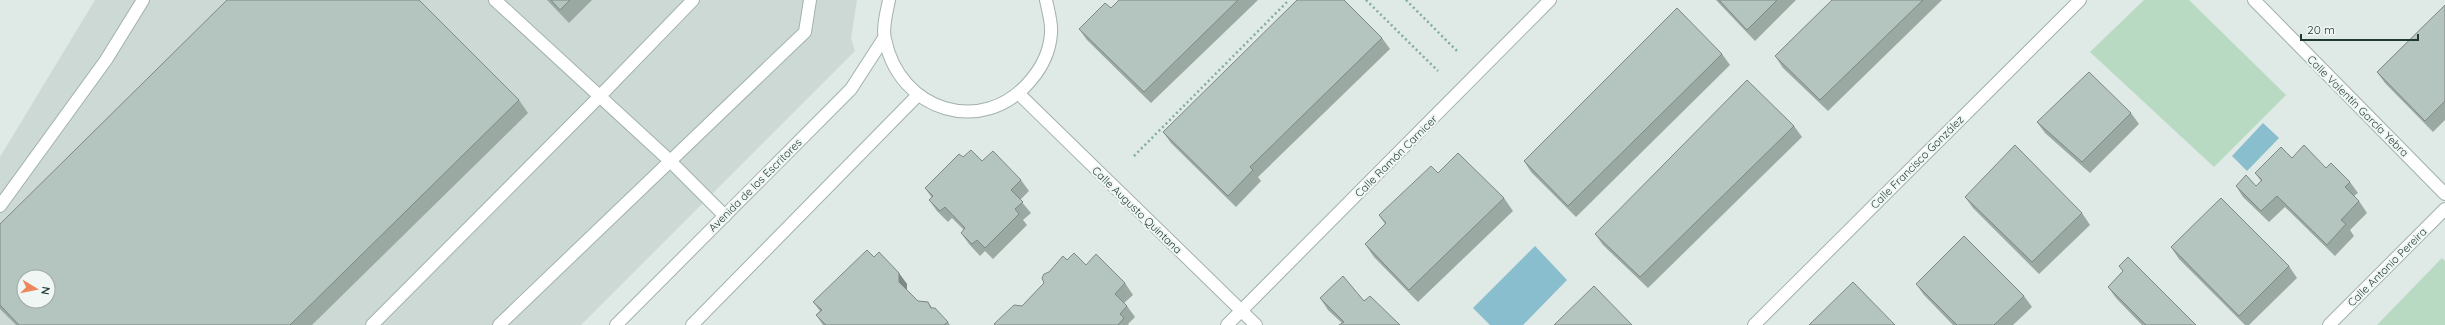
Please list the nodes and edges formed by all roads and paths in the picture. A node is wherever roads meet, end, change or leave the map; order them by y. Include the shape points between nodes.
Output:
1 (143, 0) edge
2 (495, 0) edge
3 (693, 0) edge
4 (810, 0) edge
5 (889, 0) edge
6 (1046, 0) edge
7 (1289, 0) edge
8 (1366, 0) edge
9 (1406, 0) edge
10 (1550, 0) edge
11 (2080, 0) edge
12 (2254, 0) edge
13 (884, 38) junction
14 (1458, 52) dead end
15 (1438, 71) dead end
16 (1019, 94) junction
17 (917, 96) junction
18 (600, 97) junction
19 (1134, 156) dead end
20 (669, 160) junction
21 (2445, 194) edge
22 (0, 206) edge
23 (2445, 209) edge
24 (725, 216) junction
25 (1241, 311) junction
26 (372, 325) edge
27 (499, 325) edge
28 (616, 325) edge
29 (692, 325) edge
30 (1227, 325) edge
31 (1256, 325) edge
32 (1754, 325) edge
33 (2329, 325) edge

1 - 22 street via 106,60
2 - 18 street
3 - 18 street
4 - 20 street via 805,32
5 - 13 street
6 - 16 street via 1051,33 1042,67
7 - 19 path
8 - 15 path
9 - 14 path
10 - 25 street, Calle Ramón Carnicer
11 - 32 street, Calle Francisco González
12 - 21 street, Calle Valentín García Yebra
13 - 17 street via 895,70
13 - 24 street, Avenida de los Escritores via 851,89
16 - 17 street via 996,107 969,112 942,108
16 - 25 street, Calle Augusto Quintana
17 - 29 street
18 - 20 street
18 - 26 street
20 - 24 street
20 - 27 street
23 - 33 street, Calle Antonio Pereira
24 - 28 street, Avenida de los Escritores
25 - 30 street, Calle Ramón Carnicer
25 - 31 street, Calle Augusto Quintana

